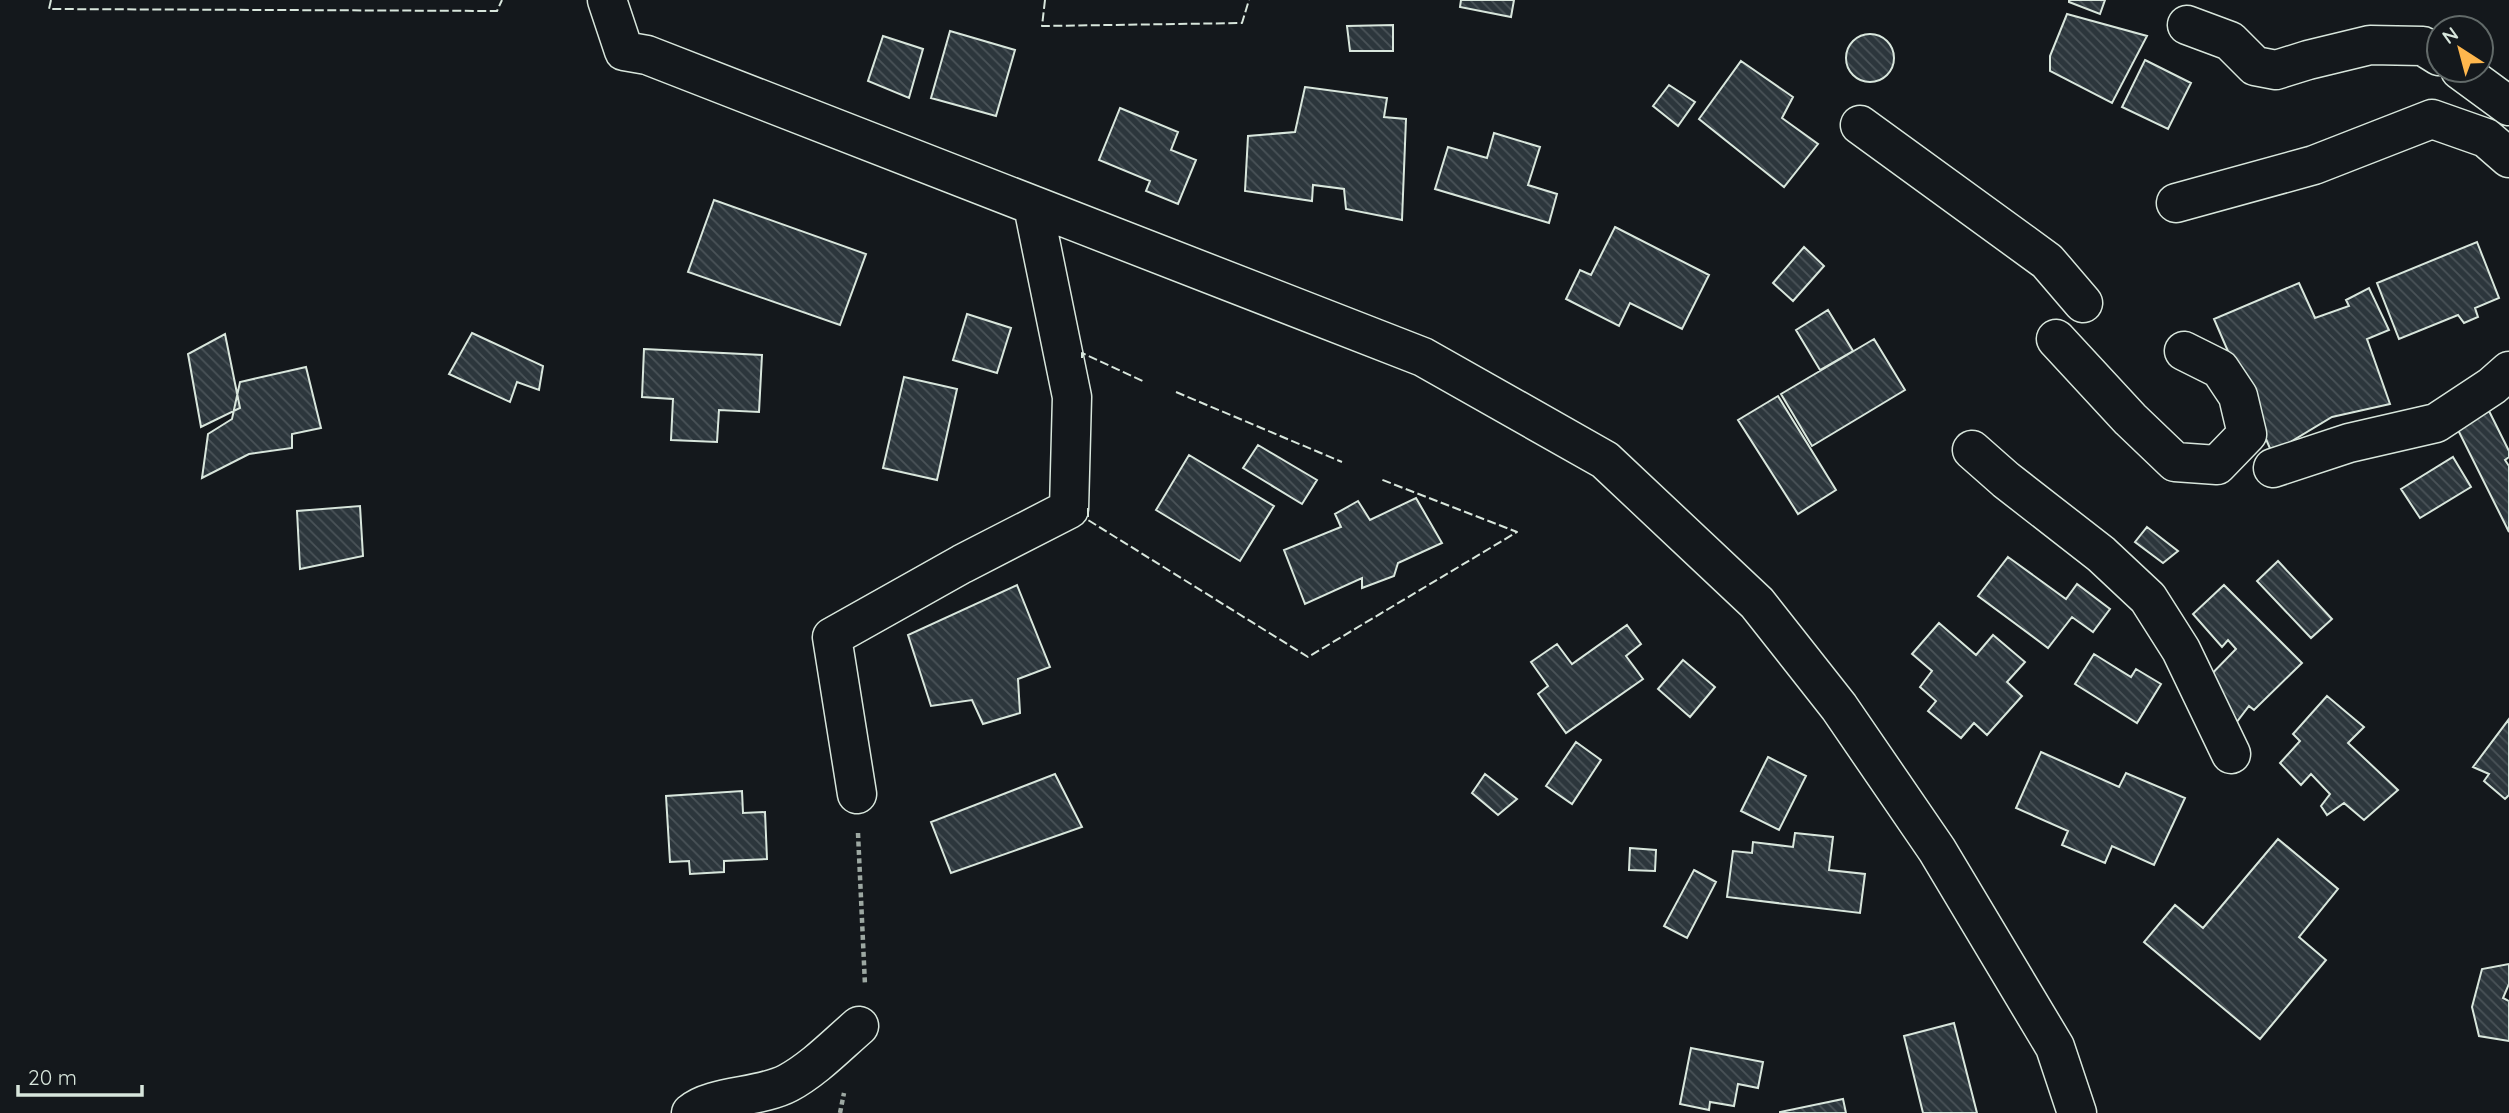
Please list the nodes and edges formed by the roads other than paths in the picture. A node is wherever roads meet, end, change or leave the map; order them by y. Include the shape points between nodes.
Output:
1 (607, 0) edge
2 (2187, 25) dead end
3 (2425, 47) edge
4 (2479, 84) edge
5 (2509, 106) edge
6 (1860, 125) dead end
7 (2509, 158) edge
8 (2176, 203) dead end
9 (1033, 206) junction
10 (2083, 303) dead end
11 (2056, 339) dead end
12 (2183, 351) dead end
13 (2509, 371) edge
14 (1972, 450) dead end
15 (2273, 468) dead end
16 (2231, 754) dead end
17 (856, 794) road end
18 (859, 1026) road end
19 (691, 1113) edge
20 (2077, 1113) edge

1 - 9 street via 624,51 647,55
2 - 3 street via 2230,41 2255,66 2276,70 2370,45
4 - 5 street
6 - 10 street via 2047,261
7 - 8 street via 2486,138 2432,119 2314,165
9 - 17 street via 1072,397 1069,509 832,637
9 - 20 street via 1423,357 1605,460 1757,603 1839,707 1937,850 2055,1048
11 - 12 street via 2175,462 2217,465 2246,434 2238,396 2220,369
13 - 15 street via 2436,423 2349,443
14 - 16 street via 2148,598 2181,650
18 - 19 street via 788,1083 710,1103

